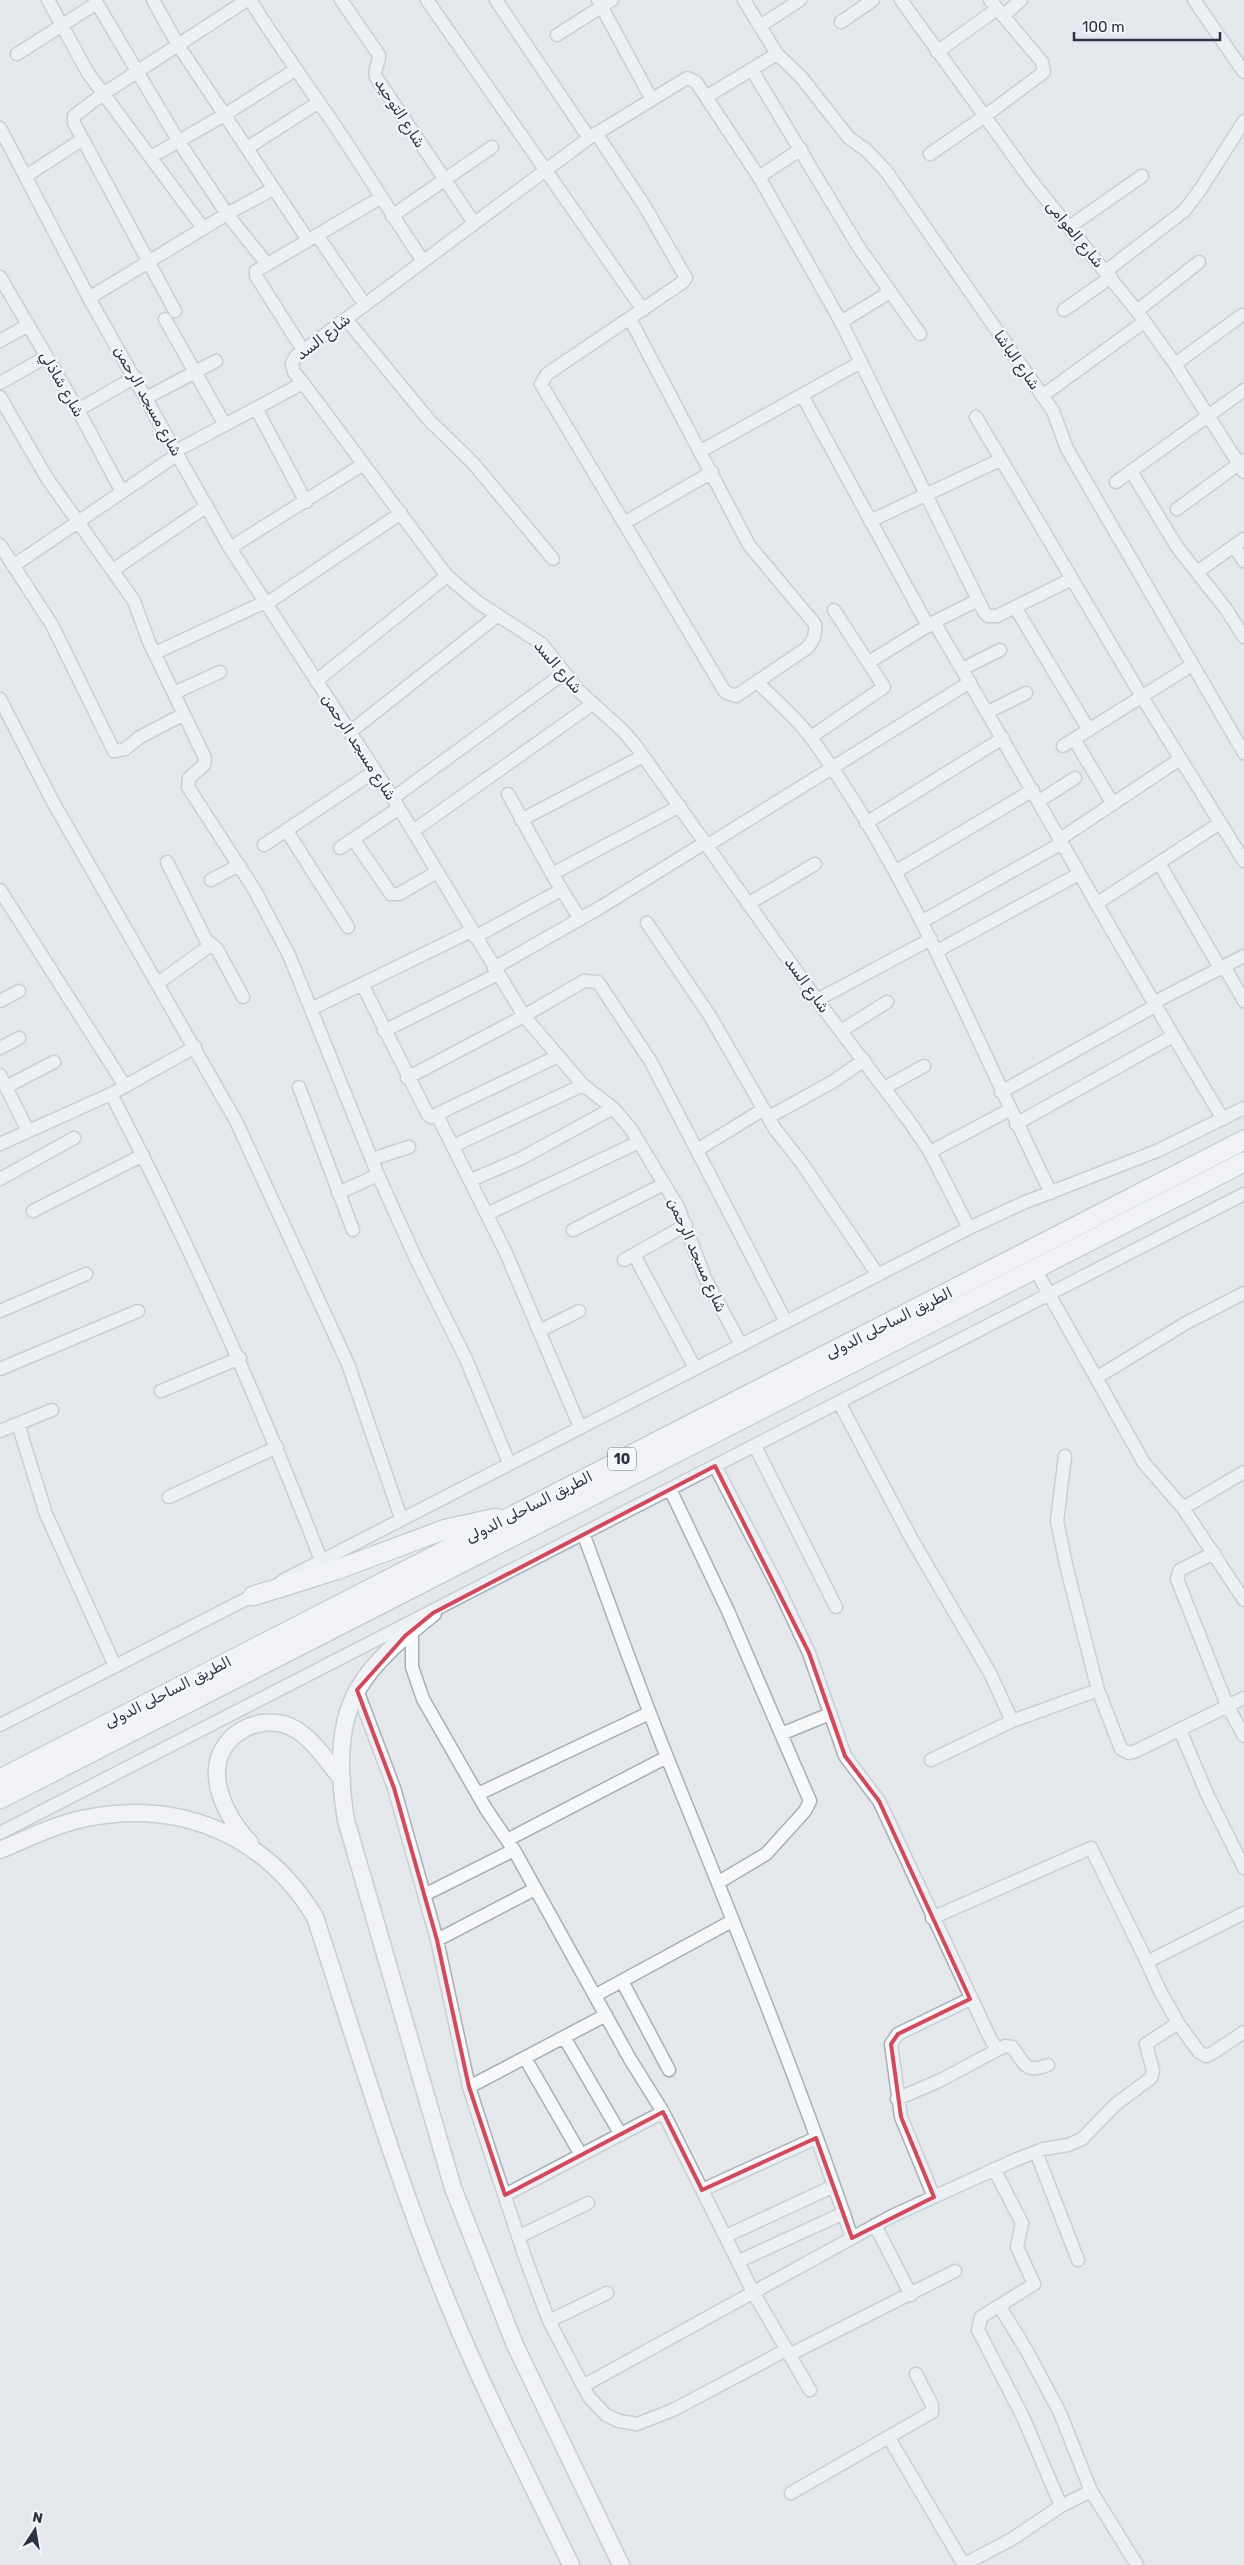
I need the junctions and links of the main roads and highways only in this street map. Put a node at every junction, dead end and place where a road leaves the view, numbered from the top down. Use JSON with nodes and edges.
{"nodes":[{"id":1,"x":1244,"y":1140,"type":"edge"},
{"id":2,"x":1244,"y":1162,"type":"edge"},
{"id":3,"x":514,"y":1515,"type":"junction"},
{"id":4,"x":253,"y":1596,"type":"road end"},
{"id":5,"x":433,"y":1613,"type":"road end"},
{"id":6,"x":0,"y":1778,"type":"edge"},
{"id":7,"x":342,"y":1779,"type":"junction"},
{"id":8,"x":0,"y":1799,"type":"edge"},
{"id":9,"x":0,"y":1850,"type":"edge"},
{"id":10,"x":260,"y":1854,"type":"junction"},
{"id":11,"x":571,"y":2565,"type":"edge"},
{"id":12,"x":621,"y":2565,"type":"edge"}],
"edges":[{"from":1,"to":3,"type":"highway","name":"الطريق الساحلى الدولى","number":"10"},
{"from":2,"to":8,"type":"highway","name":"الطريق الساحلى الدولى","number":"10"},
{"from":3,"to":4,"type":"highway"},
{"from":3,"to":6,"type":"highway","name":"الطريق الساحلى الدولى","number":"10"},
{"from":5,"to":7,"type":"main road"},
{"from":7,"to":10,"type":"main road"},
{"from":7,"to":12,"type":"main road"},
{"from":9,"to":10,"type":"main road"},
{"from":10,"to":11,"type":"main road"}]}
